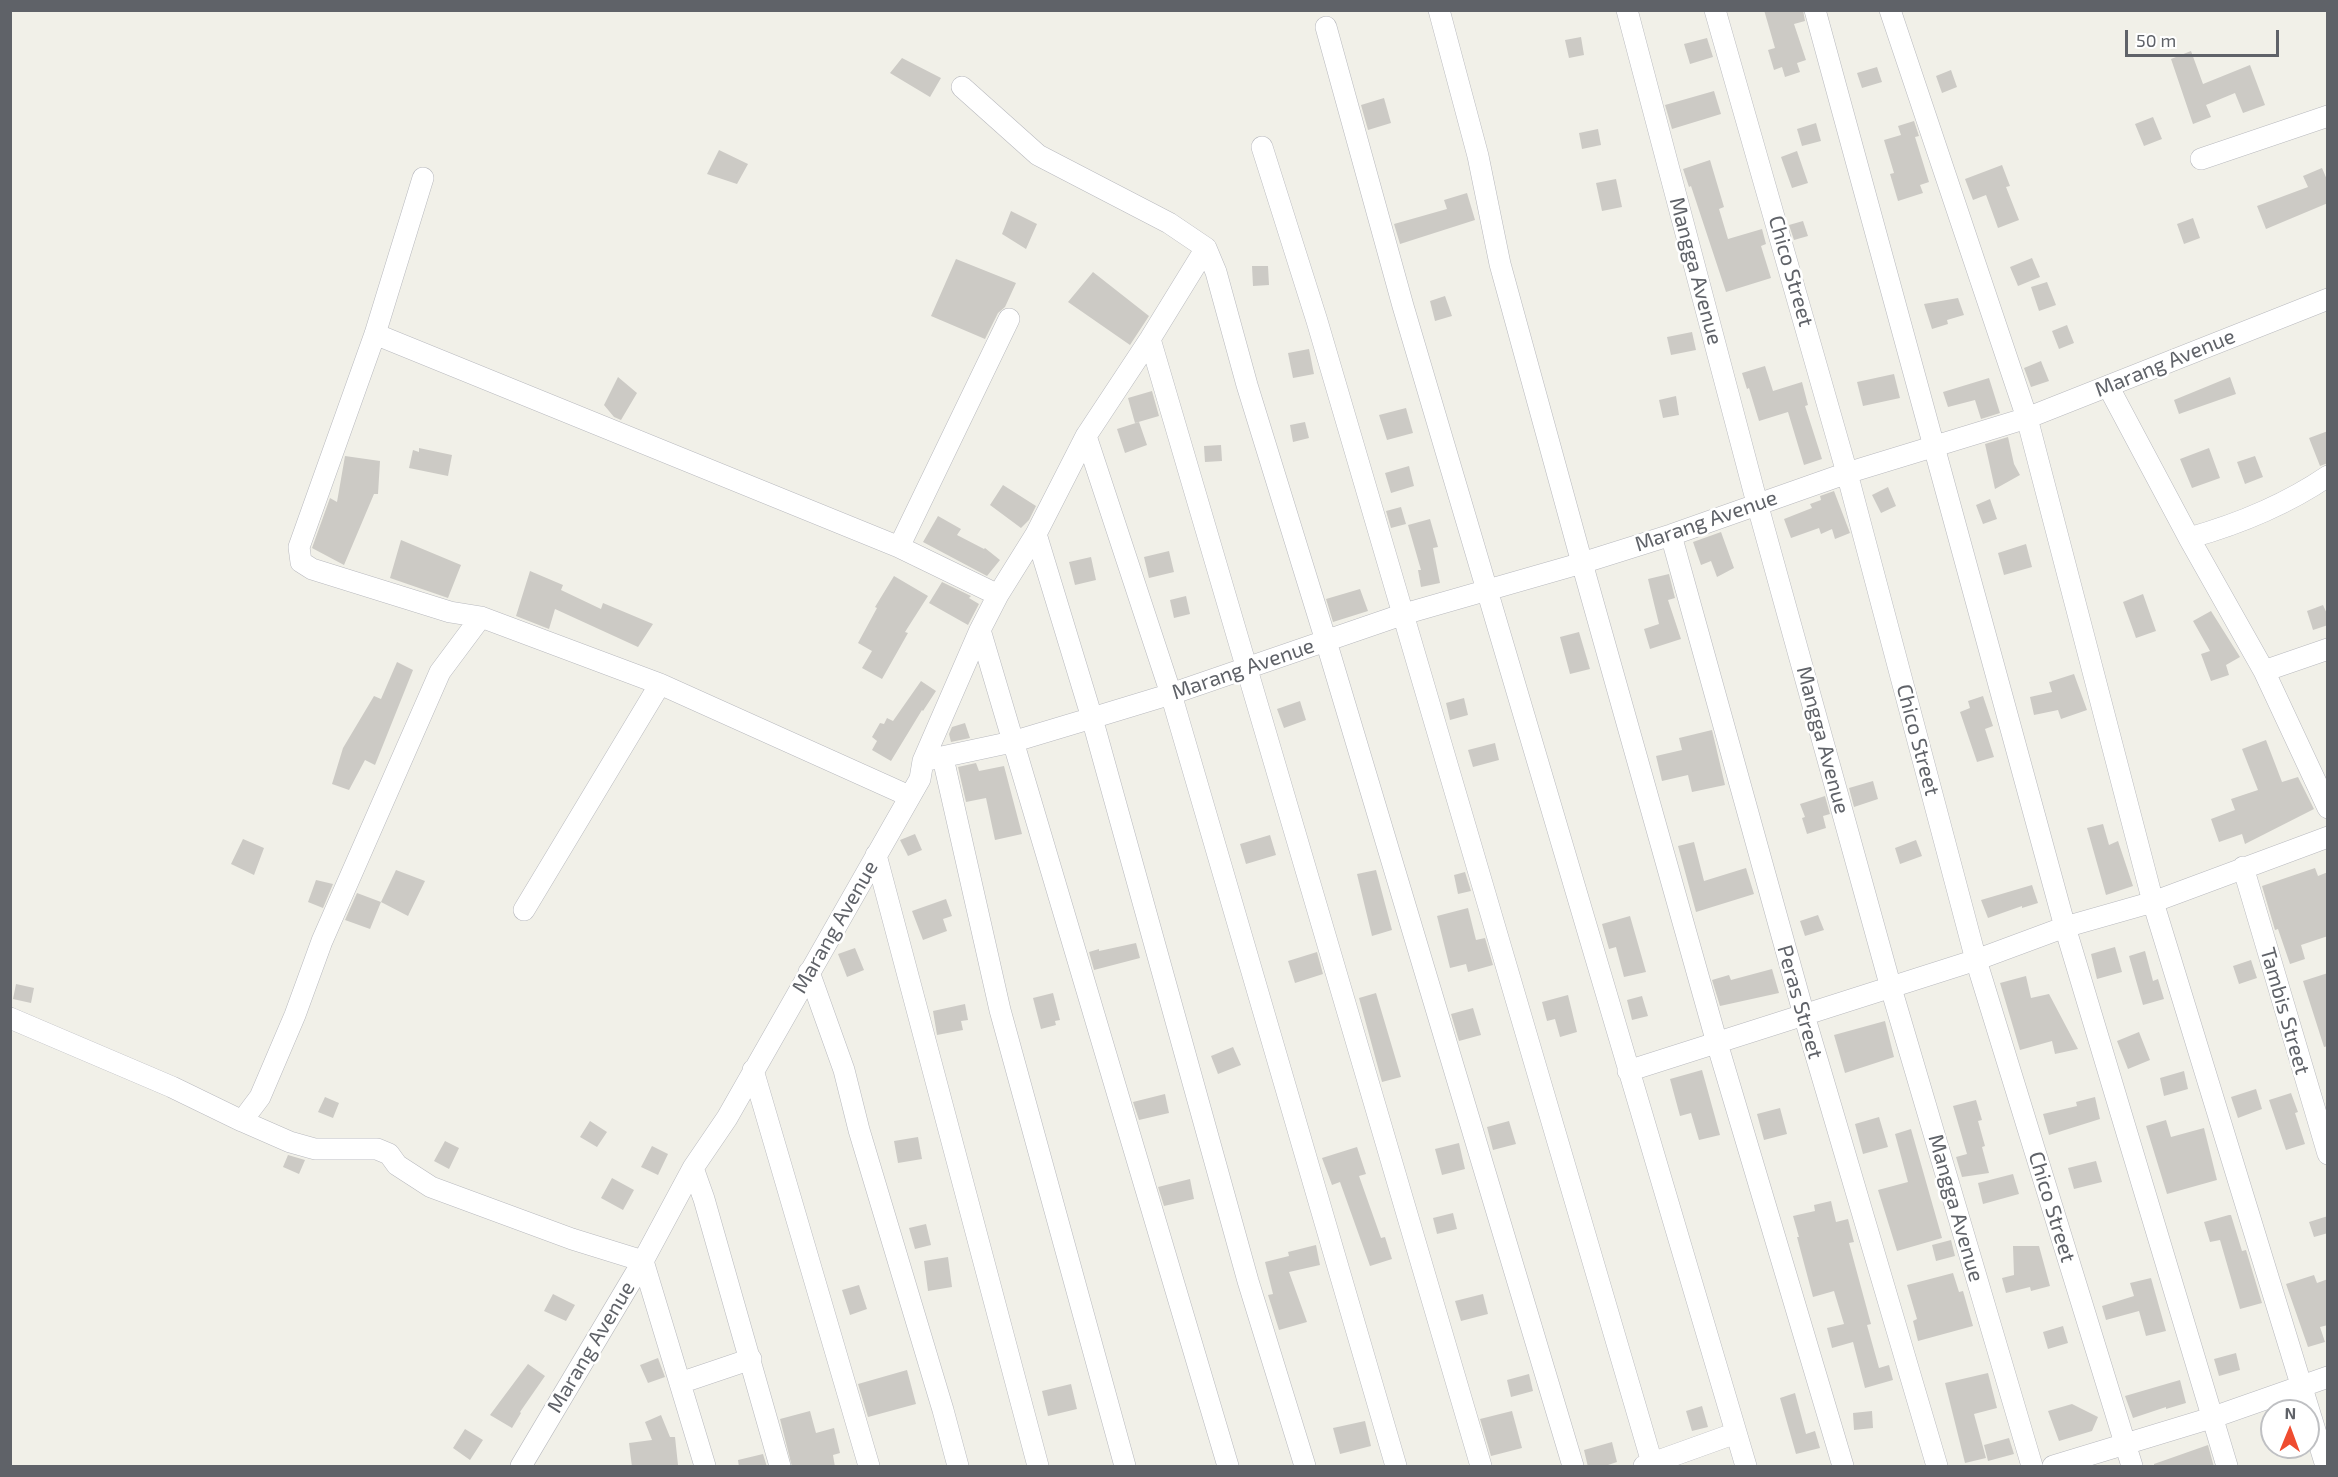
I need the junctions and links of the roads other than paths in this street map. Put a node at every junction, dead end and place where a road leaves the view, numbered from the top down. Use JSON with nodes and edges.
{"nodes":[{"id":1,"x":1439,"y":10,"type":"edge"},
{"id":2,"x":1627,"y":10,"type":"edge"},
{"id":3,"x":1715,"y":10,"type":"edge"},
{"id":4,"x":1815,"y":10,"type":"edge"},
{"id":5,"x":1890,"y":10,"type":"edge"},
{"id":6,"x":1326,"y":27,"type":"dead end"},
{"id":7,"x":962,"y":87,"type":"dead end"},
{"id":8,"x":2328,"y":116,"type":"edge"},
{"id":9,"x":1262,"y":147,"type":"dead end"},
{"id":10,"x":2201,"y":159,"type":"dead end"},
{"id":11,"x":423,"y":178,"type":"dead end"},
{"id":12,"x":1206,"y":248,"type":"junction"},
{"id":13,"x":2328,"y":299,"type":"edge"},
{"id":14,"x":1009,"y":319,"type":"dead end"},
{"id":15,"x":375,"y":334,"type":"junction"},
{"id":16,"x":1150,"y":339,"type":"junction"},
{"id":17,"x":2108,"y":386,"type":"junction"},
{"id":18,"x":2027,"y":417,"type":"junction"},
{"id":19,"x":1086,"y":435,"type":"junction"},
{"id":20,"x":1935,"y":445,"type":"junction"},
{"id":21,"x":1847,"y":473,"type":"junction"},
{"id":22,"x":2328,"y":476,"type":"edge"},
{"id":23,"x":1757,"y":503,"type":"junction"},
{"id":24,"x":1036,"y":534,"type":"junction"},
{"id":25,"x":1671,"y":535,"type":"junction"},
{"id":26,"x":2188,"y":538,"type":"junction"},
{"id":27,"x":898,"y":547,"type":"junction"},
{"id":28,"x":1582,"y":563,"type":"junction"},
{"id":29,"x":1486,"y":591,"type":"junction"},
{"id":30,"x":998,"y":595,"type":"junction"},
{"id":31,"x":1404,"y":614,"type":"junction"},
{"id":32,"x":481,"y":617,"type":"junction"},
{"id":33,"x":980,"y":630,"type":"junction"},
{"id":34,"x":1326,"y":641,"type":"junction"},
{"id":35,"x":2328,"y":649,"type":"edge"},
{"id":36,"x":1247,"y":668,"type":"junction"},
{"id":37,"x":2264,"y":671,"type":"junction"},
{"id":38,"x":660,"y":684,"type":"junction"},
{"id":39,"x":1171,"y":694,"type":"junction"},
{"id":40,"x":1092,"y":718,"type":"junction"},
{"id":41,"x":1012,"y":742,"type":"junction"},
{"id":42,"x":933,"y":759,"type":"junction"},
{"id":43,"x":909,"y":796,"type":"junction"},
{"id":44,"x":2328,"y":808,"type":"edge"},
{"id":45,"x":2328,"y":837,"type":"edge"},
{"id":46,"x":876,"y":855,"type":"junction"},
{"id":47,"x":2243,"y":867,"type":"junction"},
{"id":48,"x":2153,"y":902,"type":"junction"},
{"id":49,"x":524,"y":910,"type":"dead end"},
{"id":50,"x":2066,"y":927,"type":"junction"},
{"id":51,"x":1976,"y":960,"type":"junction"},
{"id":52,"x":809,"y":972,"type":"junction"},
{"id":53,"x":1891,"y":988,"type":"junction"},
{"id":54,"x":1804,"y":1015,"type":"junction"},
{"id":55,"x":10,"y":1018,"type":"edge"},
{"id":56,"x":1718,"y":1043,"type":"junction"},
{"id":57,"x":753,"y":1070,"type":"junction"},
{"id":58,"x":1628,"y":1071,"type":"junction"},
{"id":59,"x":242,"y":1120,"type":"junction"},
{"id":60,"x":2328,"y":1154,"type":"edge"},
{"id":61,"x":693,"y":1168,"type":"junction"},
{"id":62,"x":642,"y":1261,"type":"junction"},
{"id":63,"x":751,"y":1359,"type":"junction"},
{"id":64,"x":2328,"y":1377,"type":"edge"},
{"id":65,"x":680,"y":1383,"type":"junction"},
{"id":66,"x":2300,"y":1387,"type":"junction"},
{"id":67,"x":2211,"y":1418,"type":"junction"},
{"id":68,"x":1736,"y":1433,"type":"junction"},
{"id":69,"x":2125,"y":1444,"type":"junction"},
{"id":70,"x":1650,"y":1465,"type":"edge"},
{"id":71,"x":521,"y":1467,"type":"edge"},
{"id":72,"x":705,"y":1467,"type":"edge"},
{"id":73,"x":780,"y":1467,"type":"edge"},
{"id":74,"x":869,"y":1467,"type":"edge"},
{"id":75,"x":958,"y":1467,"type":"edge"},
{"id":76,"x":1038,"y":1467,"type":"edge"},
{"id":77,"x":1125,"y":1467,"type":"edge"},
{"id":78,"x":1228,"y":1467,"type":"edge"},
{"id":79,"x":1305,"y":1467,"type":"edge"},
{"id":80,"x":1396,"y":1467,"type":"edge"},
{"id":81,"x":1481,"y":1467,"type":"edge"},
{"id":82,"x":1573,"y":1467,"type":"edge"},
{"id":83,"x":1746,"y":1467,"type":"edge"},
{"id":84,"x":1843,"y":1467,"type":"edge"},
{"id":85,"x":1937,"y":1467,"type":"edge"},
{"id":86,"x":2032,"y":1467,"type":"edge"},
{"id":87,"x":2053,"y":1467,"type":"edge"},
{"id":88,"x":2132,"y":1467,"type":"edge"},
{"id":89,"x":2227,"y":1467,"type":"edge"},
{"id":90,"x":2326,"y":1467,"type":"edge"}],
"edges":[{"from":1,"to":28,"type":"street"},
{"from":2,"to":23,"type":"street","name":"Mangga Avenue"},
{"from":3,"to":21,"type":"street","name":"Chico Street"},
{"from":4,"to":20,"type":"street"},
{"from":5,"to":18,"type":"street"},
{"from":6,"to":29,"type":"street"},
{"from":7,"to":12,"type":"street"},
{"from":8,"to":10,"type":"street"},
{"from":9,"to":31,"type":"street"},
{"from":11,"to":15,"type":"street"},
{"from":12,"to":16,"type":"street"},
{"from":12,"to":34,"type":"street"},
{"from":13,"to":17,"type":"street","name":"Marang Avenue"},
{"from":14,"to":27,"type":"street"},
{"from":15,"to":27,"type":"street"},
{"from":15,"to":32,"type":"street"},
{"from":16,"to":19,"type":"street"},
{"from":16,"to":36,"type":"street"},
{"from":17,"to":18,"type":"street","name":"Marang Avenue"},
{"from":17,"to":26,"type":"street"},
{"from":18,"to":20,"type":"street","name":"Marang Avenue"},
{"from":18,"to":48,"type":"street"},
{"from":19,"to":24,"type":"street"},
{"from":19,"to":39,"type":"street"},
{"from":20,"to":21,"type":"street","name":"Marang Avenue"},
{"from":20,"to":50,"type":"street"},
{"from":21,"to":23,"type":"street","name":"Marang Avenue"},
{"from":21,"to":51,"type":"street","name":"Chico Street"},
{"from":22,"to":26,"type":"street"},
{"from":23,"to":25,"type":"street","name":"Marang Avenue"},
{"from":23,"to":53,"type":"street","name":"Mangga Avenue"},
{"from":24,"to":30,"type":"street"},
{"from":24,"to":40,"type":"street"},
{"from":25,"to":28,"type":"street","name":"Marang Avenue"},
{"from":25,"to":54,"type":"street","name":"Peras Street"},
{"from":26,"to":37,"type":"street"},
{"from":27,"to":30,"type":"street"},
{"from":28,"to":29,"type":"street","name":"Marang Avenue"},
{"from":28,"to":56,"type":"street"},
{"from":29,"to":31,"type":"street","name":"Marang Avenue"},
{"from":29,"to":58,"type":"street"},
{"from":30,"to":33,"type":"street"},
{"from":31,"to":34,"type":"street","name":"Marang Avenue"},
{"from":31,"to":70,"type":"street"},
{"from":32,"to":38,"type":"street"},
{"from":32,"to":59,"type":"street"},
{"from":33,"to":41,"type":"street"},
{"from":33,"to":42,"type":"street"},
{"from":34,"to":36,"type":"street","name":"Marang Avenue"},
{"from":34,"to":82,"type":"street"},
{"from":35,"to":37,"type":"street"},
{"from":36,"to":39,"type":"street","name":"Marang Avenue"},
{"from":36,"to":81,"type":"street"},
{"from":37,"to":44,"type":"street"},
{"from":38,"to":43,"type":"street"},
{"from":38,"to":49,"type":"street"},
{"from":39,"to":40,"type":"street","name":"Marang Avenue"},
{"from":39,"to":80,"type":"street"},
{"from":40,"to":41,"type":"street","name":"Marang Avenue"},
{"from":40,"to":79,"type":"street"},
{"from":41,"to":42,"type":"street","name":"Marang Avenue"},
{"from":41,"to":78,"type":"street"},
{"from":42,"to":43,"type":"street","name":"Marang Avenue"},
{"from":42,"to":77,"type":"street"},
{"from":43,"to":46,"type":"street","name":"Marang Avenue"},
{"from":45,"to":47,"type":"street"},
{"from":46,"to":52,"type":"street","name":"Marang Avenue"},
{"from":46,"to":76,"type":"street"},
{"from":47,"to":48,"type":"street"},
{"from":47,"to":60,"type":"street","name":"Tambis Street"},
{"from":48,"to":50,"type":"street"},
{"from":48,"to":66,"type":"street"},
{"from":50,"to":51,"type":"street"},
{"from":50,"to":67,"type":"street"},
{"from":51,"to":53,"type":"street"},
{"from":51,"to":69,"type":"street","name":"Chico Street"},
{"from":52,"to":57,"type":"street","name":"Marang Avenue"},
{"from":52,"to":75,"type":"street"},
{"from":53,"to":54,"type":"street"},
{"from":53,"to":86,"type":"street","name":"Mangga Avenue"},
{"from":54,"to":56,"type":"street"},
{"from":54,"to":85,"type":"street","name":"Peras Street"},
{"from":55,"to":59,"type":"street"},
{"from":56,"to":58,"type":"street"},
{"from":56,"to":84,"type":"street"},
{"from":57,"to":61,"type":"street","name":"Marang Avenue"},
{"from":57,"to":74,"type":"street"},
{"from":58,"to":68,"type":"street"},
{"from":59,"to":62,"type":"street"},
{"from":61,"to":62,"type":"street","name":"Marang Avenue"},
{"from":61,"to":63,"type":"street"},
{"from":62,"to":65,"type":"street"},
{"from":62,"to":71,"type":"street","name":"Marang Avenue"},
{"from":63,"to":65,"type":"street"},
{"from":63,"to":73,"type":"street"},
{"from":64,"to":66,"type":"street"},
{"from":65,"to":72,"type":"street"},
{"from":66,"to":67,"type":"street"},
{"from":66,"to":90,"type":"street"},
{"from":67,"to":69,"type":"street"},
{"from":67,"to":89,"type":"street"},
{"from":68,"to":70,"type":"street"},
{"from":68,"to":83,"type":"street"},
{"from":69,"to":87,"type":"street"},
{"from":69,"to":88,"type":"street","name":"Chico Street"}]}
